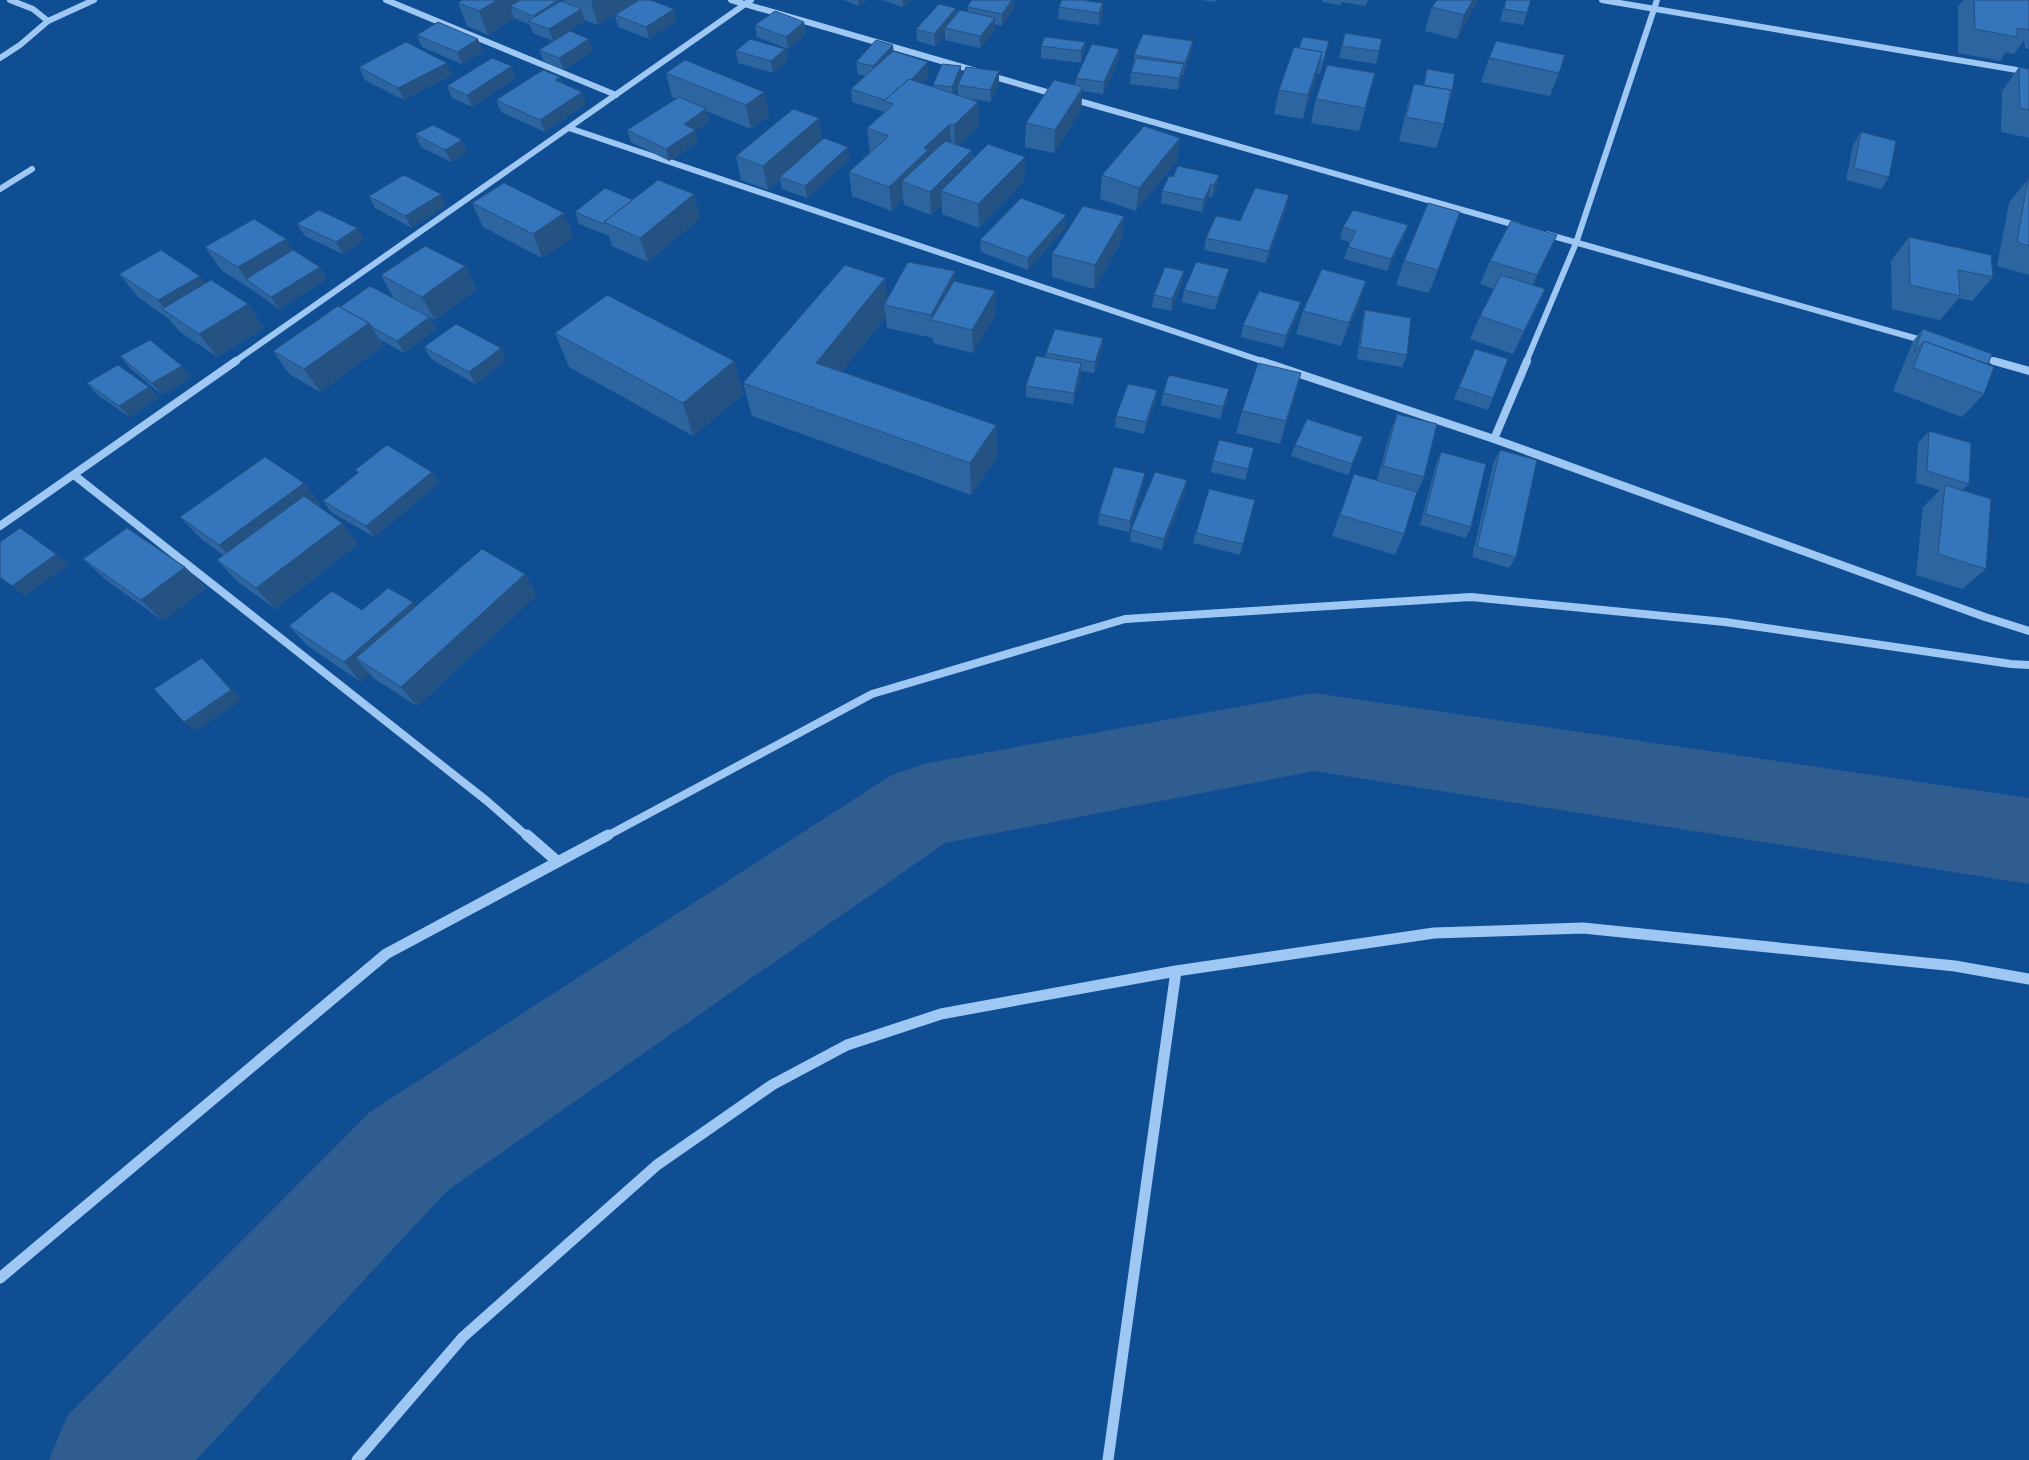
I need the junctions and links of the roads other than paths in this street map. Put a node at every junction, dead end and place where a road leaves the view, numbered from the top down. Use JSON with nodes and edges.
{"nodes":[{"id":1,"x":10,"y":0,"type":"edge"},
{"id":2,"x":94,"y":0,"type":"edge"},
{"id":3,"x":386,"y":0,"type":"edge"},
{"id":4,"x":731,"y":0,"type":"edge"},
{"id":5,"x":751,"y":0,"type":"edge"},
{"id":6,"x":1602,"y":0,"type":"edge"},
{"id":7,"x":1657,"y":0,"type":"edge"},
{"id":8,"x":743,"y":5,"type":"junction"},
{"id":9,"x":1654,"y":10,"type":"junction"},
{"id":10,"x":48,"y":21,"type":"junction"},
{"id":11,"x":0,"y":58,"type":"edge"},
{"id":12,"x":2029,"y":72,"type":"edge"},
{"id":13,"x":616,"y":95,"type":"junction"},
{"id":14,"x":569,"y":128,"type":"junction"},
{"id":15,"x":32,"y":169,"type":"dead end"},
{"id":16,"x":0,"y":189,"type":"edge"},
{"id":17,"x":1528,"y":229,"type":"edge"},
{"id":18,"x":1538,"y":232,"type":"edge"},
{"id":19,"x":1576,"y":243,"type":"junction"},
{"id":20,"x":1935,"y":344,"type":"edge"},
{"id":21,"x":1972,"y":355,"type":"edge"},
{"id":22,"x":2029,"y":371,"type":"edge"},
{"id":23,"x":1494,"y":439,"type":"junction"},
{"id":24,"x":74,"y":475,"type":"junction"},
{"id":25,"x":0,"y":526,"type":"edge"},
{"id":26,"x":2029,"y":631,"type":"edge"},
{"id":27,"x":2029,"y":665,"type":"edge"},
{"id":28,"x":558,"y":862,"type":"junction"},
{"id":29,"x":1176,"y":971,"type":"junction"},
{"id":30,"x":2029,"y":979,"type":"edge"},
{"id":31,"x":0,"y":1278,"type":"edge"},
{"id":32,"x":357,"y":1460,"type":"edge"},
{"id":33,"x":1108,"y":1460,"type":"edge"}],
"edges":[{"from":1,"to":10,"type":"street"},
{"from":2,"to":10,"type":"street"},
{"from":3,"to":13,"type":"street"},
{"from":4,"to":8,"type":"street"},
{"from":5,"to":8,"type":"street"},
{"from":6,"to":9,"type":"street"},
{"from":7,"to":9,"type":"street"},
{"from":8,"to":13,"type":"street"},
{"from":8,"to":17,"type":"street"},
{"from":9,"to":12,"type":"street"},
{"from":9,"to":19,"type":"street"},
{"from":10,"to":11,"type":"street"},
{"from":13,"to":14,"type":"street"},
{"from":14,"to":23,"type":"street"},
{"from":14,"to":24,"type":"street"},
{"from":15,"to":16,"type":"street"},
{"from":18,"to":19,"type":"street"},
{"from":19,"to":20,"type":"street"},
{"from":19,"to":23,"type":"street"},
{"from":21,"to":22,"type":"street"},
{"from":23,"to":26,"type":"street"},
{"from":24,"to":25,"type":"street"},
{"from":24,"to":28,"type":"street"},
{"from":27,"to":28,"type":"street"},
{"from":28,"to":31,"type":"street"},
{"from":29,"to":30,"type":"street"},
{"from":29,"to":32,"type":"street"},
{"from":29,"to":33,"type":"street"}]}
